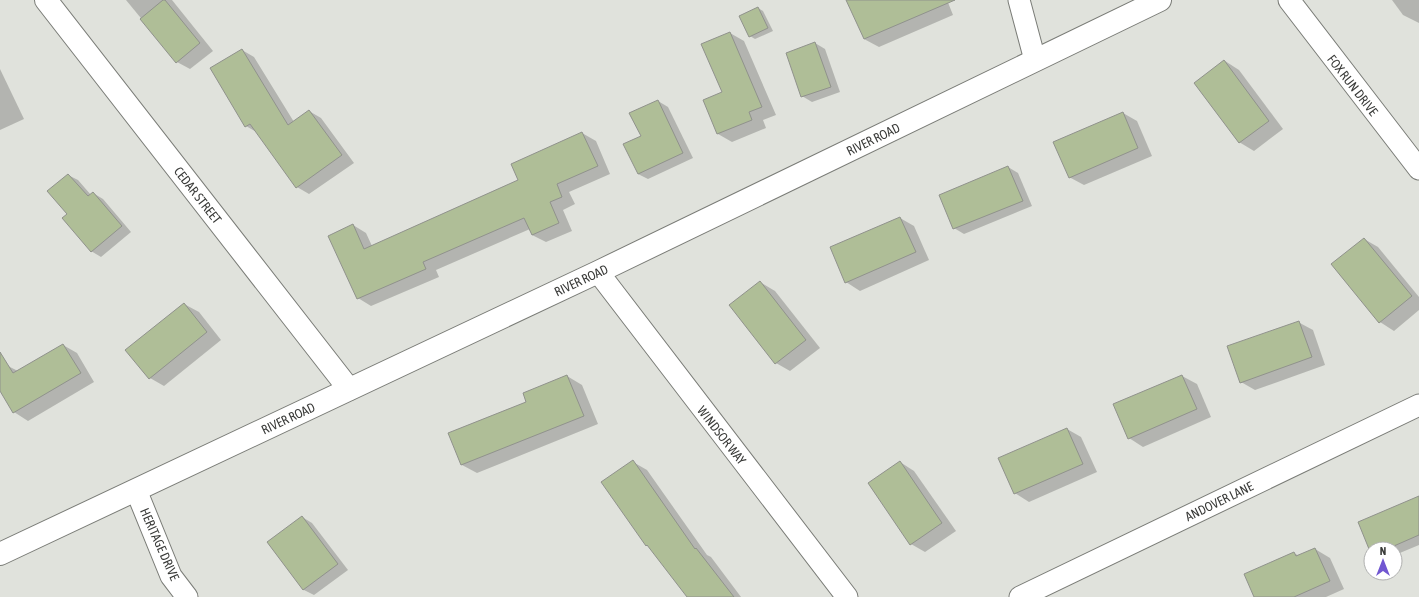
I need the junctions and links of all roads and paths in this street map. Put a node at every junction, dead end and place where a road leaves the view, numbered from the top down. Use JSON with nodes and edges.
{"nodes":[{"id":1,"x":46,"y":0,"type":"edge"},
{"id":2,"x":1019,"y":0,"type":"edge"},
{"id":3,"x":1160,"y":0,"type":"edge"},
{"id":4,"x":1288,"y":0,"type":"edge"},
{"id":5,"x":1035,"y":60,"type":"junction"},
{"id":6,"x":1419,"y":169,"type":"edge"},
{"id":7,"x":598,"y":272,"type":"junction"},
{"id":8,"x":349,"y":390,"type":"junction"},
{"id":9,"x":1419,"y":405,"type":"edge"},
{"id":10,"x":136,"y":490,"type":"junction"},
{"id":11,"x":0,"y":554,"type":"edge"},
{"id":12,"x":187,"y":597,"type":"edge"},
{"id":13,"x":847,"y":597,"type":"edge"},
{"id":14,"x":1020,"y":597,"type":"edge"}],
"edges":[{"from":1,"to":8,"type":"street","name":"CEDAR STREET"},
{"from":2,"to":5,"type":"street"},
{"from":3,"to":5,"type":"street","name":"RIVER ROAD"},
{"from":4,"to":6,"type":"street","name":"FOX RUN DRIVE"},
{"from":5,"to":7,"type":"street","name":"RIVER ROAD"},
{"from":7,"to":8,"type":"street","name":"RIVER ROAD"},
{"from":7,"to":13,"type":"street","name":"WINDSOR WAY"},
{"from":8,"to":10,"type":"street","name":"RIVER ROAD"},
{"from":9,"to":14,"type":"street","name":"ANDOVER LANE"},
{"from":10,"to":11,"type":"street","name":"RIVER ROAD"},
{"from":10,"to":12,"type":"street","name":"HERITAGE DRIVE"}]}
